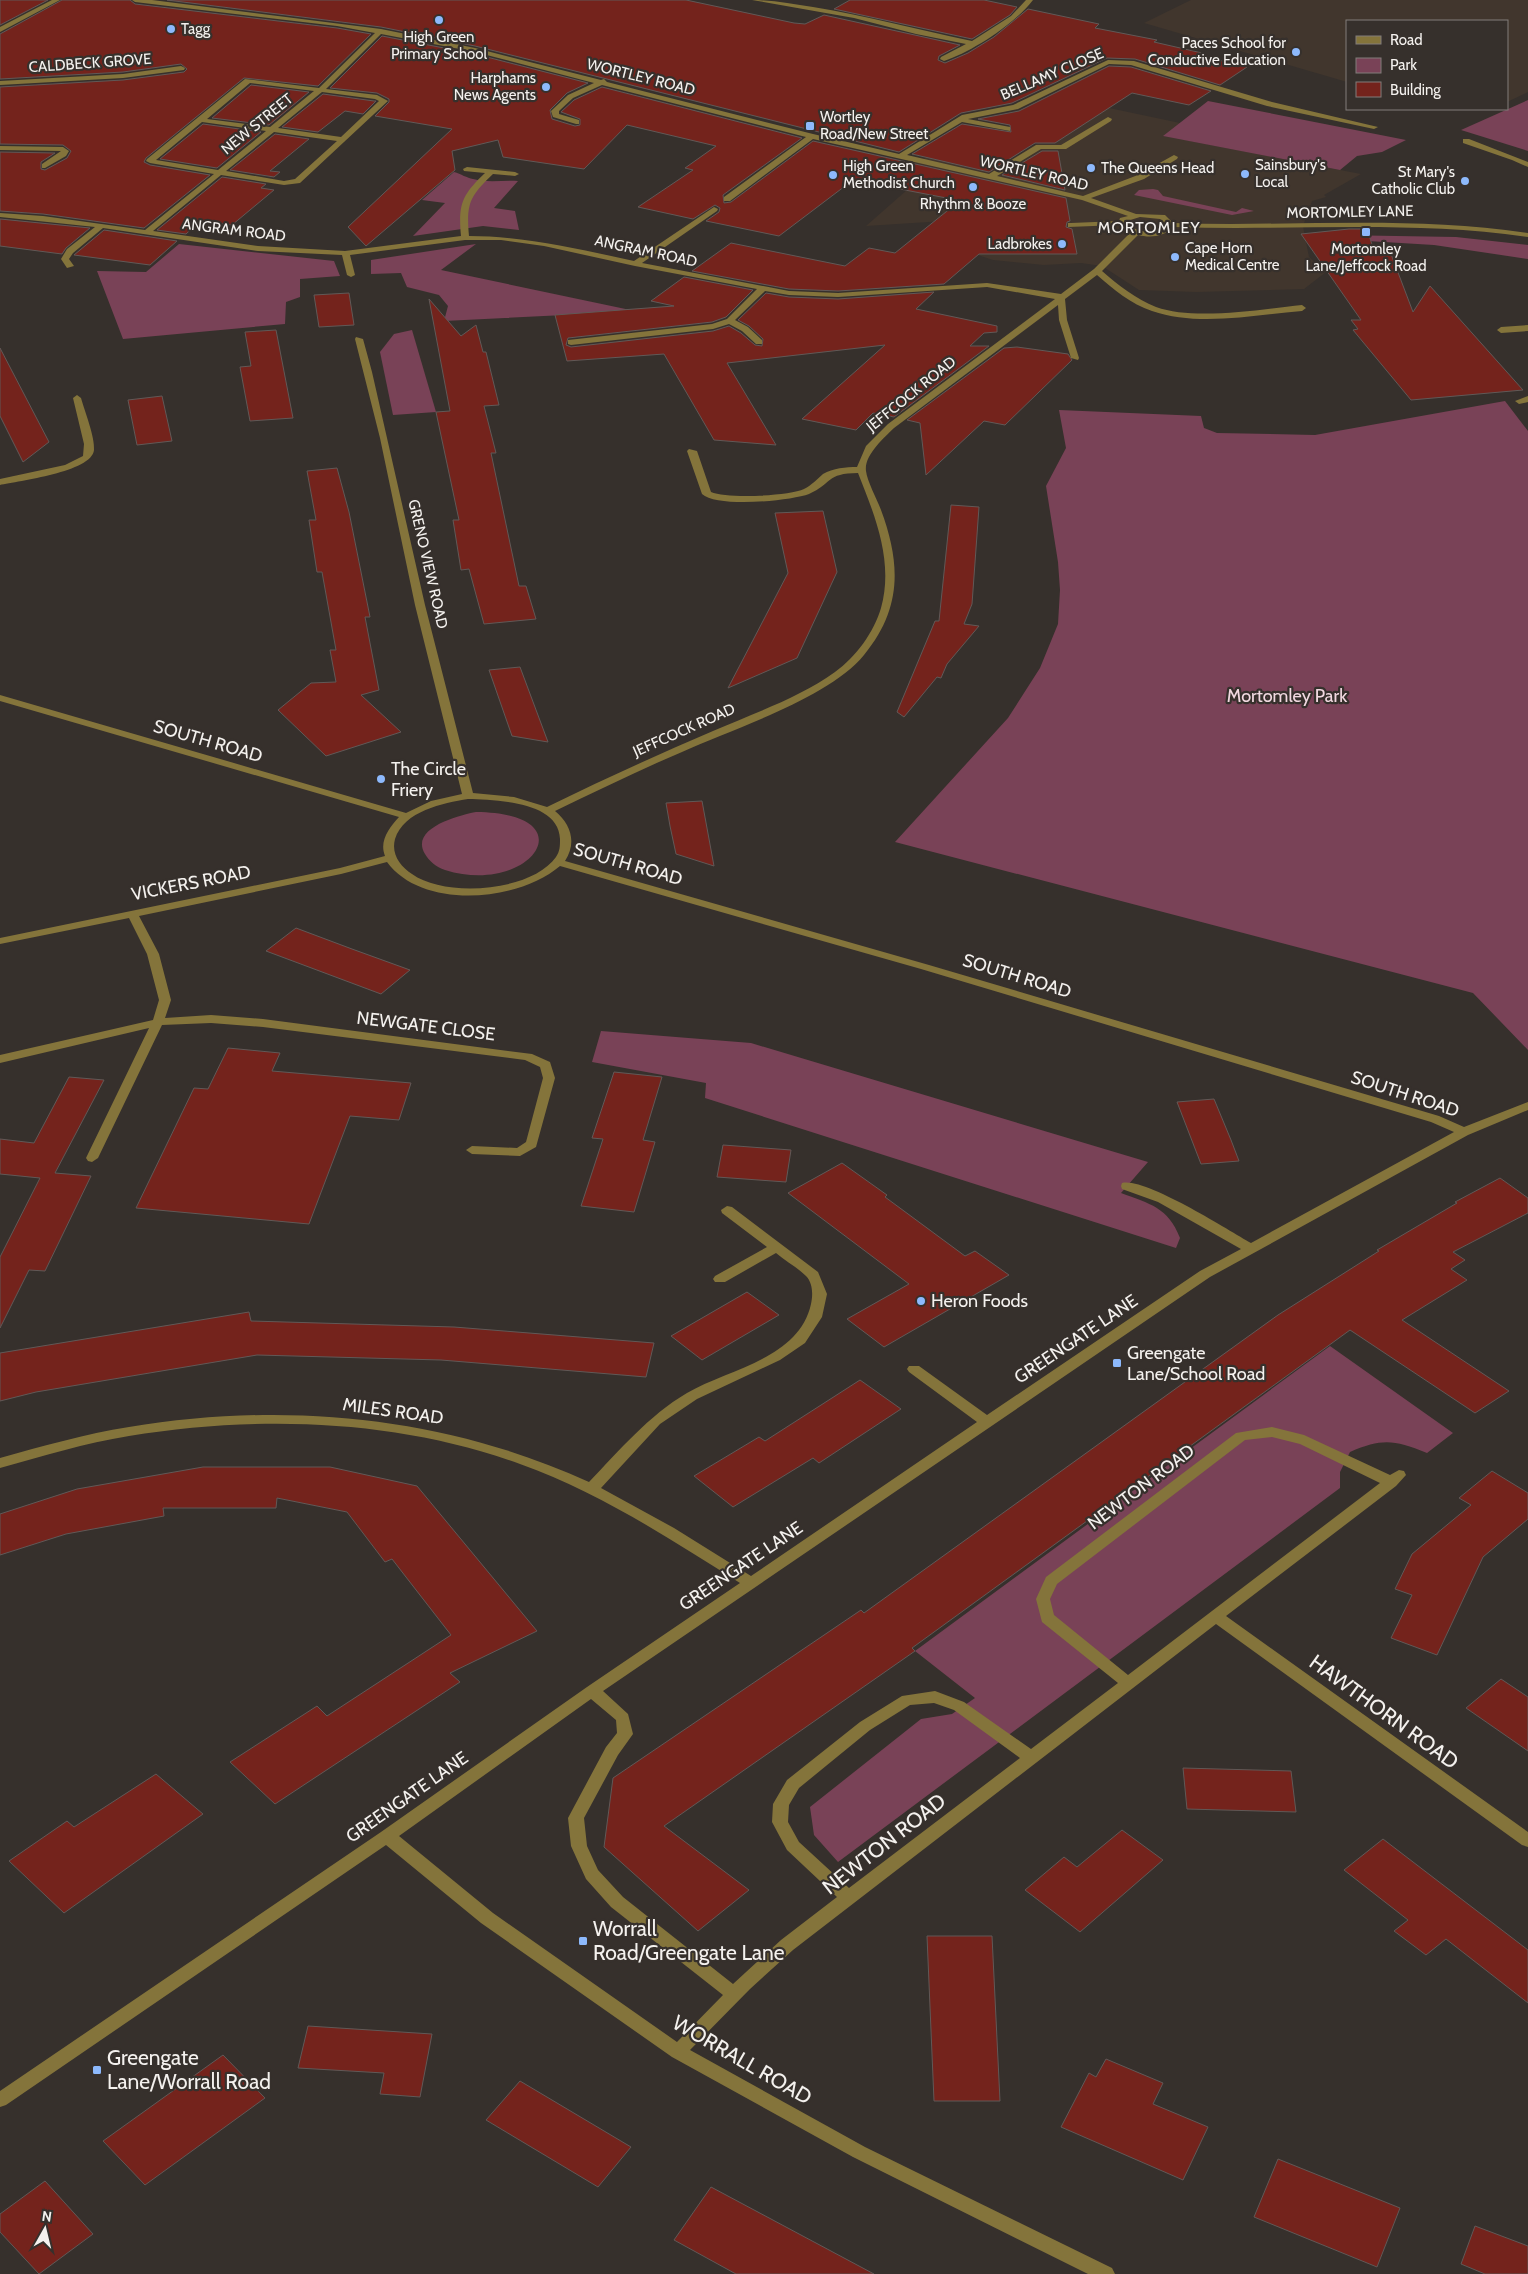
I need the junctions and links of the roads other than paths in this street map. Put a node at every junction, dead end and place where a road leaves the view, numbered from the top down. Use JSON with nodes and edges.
{"nodes":[{"id":1,"x":56,"y":0,"type":"edge"},
{"id":2,"x":135,"y":0,"type":"edge"},
{"id":3,"x":755,"y":0,"type":"edge"},
{"id":4,"x":1030,"y":0,"type":"edge"},
{"id":5,"x":0,"y":19,"type":"edge"},
{"id":6,"x":16,"y":21,"type":"junction"},
{"id":7,"x":0,"y":30,"type":"edge"},
{"id":8,"x":381,"y":31,"type":"junction"},
{"id":9,"x":972,"y":43,"type":"junction"},
{"id":10,"x":944,"y":59,"type":"dead end"},
{"id":11,"x":181,"y":68,"type":"dead end"},
{"id":12,"x":604,"y":81,"type":"junction"},
{"id":13,"x":0,"y":83,"type":"edge"},
{"id":14,"x":322,"y":89,"type":"junction"},
{"id":15,"x":1366,"y":113,"type":"dead end"},
{"id":16,"x":962,"y":119,"type":"junction"},
{"id":17,"x":1108,"y":119,"type":"dead end"},
{"id":18,"x":201,"y":120,"type":"junction"},
{"id":19,"x":576,"y":122,"type":"dead end"},
{"id":20,"x":1355,"y":123,"type":"junction"},
{"id":21,"x":1374,"y":127,"type":"dead end"},
{"id":22,"x":1007,"y":129,"type":"dead end"},
{"id":23,"x":272,"y":130,"type":"junction"},
{"id":24,"x":812,"y":136,"type":"junction"},
{"id":25,"x":342,"y":139,"type":"junction"},
{"id":26,"x":1466,"y":141,"type":"dead end"},
{"id":27,"x":0,"y":148,"type":"edge"},
{"id":28,"x":900,"y":156,"type":"junction"},
{"id":29,"x":1174,"y":157,"type":"dead end"},
{"id":30,"x":44,"y":166,"type":"dead end"},
{"id":31,"x":1528,"y":166,"type":"edge"},
{"id":32,"x":467,"y":169,"type":"dead end"},
{"id":33,"x":491,"y":172,"type":"junction"},
{"id":34,"x":219,"y":173,"type":"junction"},
{"id":35,"x":515,"y":174,"type":"dead end"},
{"id":36,"x":990,"y":176,"type":"junction"},
{"id":37,"x":1084,"y":198,"type":"junction"},
{"id":38,"x":727,"y":199,"type":"dead end"},
{"id":39,"x":714,"y":210,"type":"dead end"},
{"id":40,"x":0,"y":214,"type":"edge"},
{"id":41,"x":1133,"y":216,"type":"junction"},
{"id":42,"x":1122,"y":223,"type":"junction"},
{"id":43,"x":1071,"y":225,"type":"dead end"},
{"id":44,"x":1171,"y":225,"type":"junction"},
{"id":45,"x":100,"y":227,"type":"junction"},
{"id":46,"x":1136,"y":232,"type":"junction"},
{"id":47,"x":146,"y":233,"type":"junction"},
{"id":48,"x":1528,"y":234,"type":"edge"},
{"id":49,"x":465,"y":238,"type":"junction"},
{"id":50,"x":345,"y":254,"type":"junction"},
{"id":51,"x":635,"y":264,"type":"junction"},
{"id":52,"x":70,"y":266,"type":"dead end"},
{"id":53,"x":1096,"y":271,"type":"junction"},
{"id":54,"x":351,"y":275,"type":"dead end"},
{"id":55,"x":762,"y":288,"type":"junction"},
{"id":56,"x":1061,"y":296,"type":"junction"},
{"id":57,"x":1302,"y":308,"type":"dead end"},
{"id":58,"x":730,"y":321,"type":"junction"},
{"id":59,"x":1528,"y":328,"type":"edge"},
{"id":60,"x":1501,"y":330,"type":"dead end"},
{"id":61,"x":358,"y":339,"type":"dead end"},
{"id":62,"x":571,"y":342,"type":"dead end"},
{"id":63,"x":759,"y":342,"type":"dead end"},
{"id":64,"x":1075,"y":358,"type":"dead end"},
{"id":65,"x":76,"y":398,"type":"dead end"},
{"id":66,"x":692,"y":451,"type":"dead end"},
{"id":67,"x":861,"y":470,"type":"junction"},
{"id":68,"x":0,"y":482,"type":"edge"},
{"id":69,"x":0,"y":698,"type":"edge"},
{"id":70,"x":468,"y":796,"type":"junction"},
{"id":71,"x":547,"y":811,"type":"junction"},
{"id":72,"x":406,"y":816,"type":"junction"},
{"id":73,"x":390,"y":858,"type":"junction"},
{"id":74,"x":558,"y":862,"type":"junction"},
{"id":75,"x":132,"y":913,"type":"junction"},
{"id":76,"x":0,"y":941,"type":"edge"},
{"id":77,"x":158,"y":1022,"type":"junction"},
{"id":78,"x":0,"y":1059,"type":"edge"},
{"id":79,"x":1528,"y":1106,"type":"edge"},
{"id":80,"x":1464,"y":1132,"type":"junction"},
{"id":81,"x":472,"y":1150,"type":"dead end"},
{"id":82,"x":92,"y":1158,"type":"dead end"},
{"id":83,"x":1127,"y":1186,"type":"dead end"},
{"id":84,"x":727,"y":1210,"type":"dead end"},
{"id":85,"x":775,"y":1248,"type":"junction"},
{"id":86,"x":1249,"y":1248,"type":"junction"},
{"id":87,"x":720,"y":1279,"type":"dead end"},
{"id":88,"x":914,"y":1369,"type":"dead end"},
{"id":89,"x":988,"y":1423,"type":"junction"},
{"id":90,"x":0,"y":1464,"type":"edge"},
{"id":91,"x":591,"y":1489,"type":"junction"},
{"id":92,"x":751,"y":1583,"type":"junction"},
{"id":93,"x":1216,"y":1618,"type":"junction"},
{"id":94,"x":1130,"y":1684,"type":"junction"},
{"id":95,"x":592,"y":1692,"type":"junction"},
{"id":96,"x":1031,"y":1757,"type":"junction"},
{"id":97,"x":387,"y":1836,"type":"junction"},
{"id":98,"x":1528,"y":1841,"type":"edge"},
{"id":99,"x":850,"y":1898,"type":"junction"},
{"id":100,"x":734,"y":1994,"type":"junction"},
{"id":101,"x":678,"y":2052,"type":"junction"},
{"id":102,"x":0,"y":2100,"type":"edge"},
{"id":103,"x":1106,"y":2274,"type":"edge"}],
"edges":[{"from":1,"to":6,"type":"street"},
{"from":2,"to":8,"type":"street","name":"WORTLEY ROAD"},
{"from":3,"to":9,"type":"street"},
{"from":4,"to":9,"type":"street"},
{"from":5,"to":6,"type":"street"},
{"from":6,"to":7,"type":"street"},
{"from":8,"to":12,"type":"street","name":"WORTLEY ROAD"},
{"from":8,"to":14,"type":"street","name":"NEW STREET"},
{"from":9,"to":10,"type":"street"},
{"from":11,"to":13,"type":"street","name":"CALDBECK GROVE"},
{"from":12,"to":19,"type":"street"},
{"from":12,"to":24,"type":"street","name":"WORTLEY ROAD"},
{"from":14,"to":18,"type":"street"},
{"from":14,"to":23,"type":"street","name":"NEW STREET"},
{"from":14,"to":25,"type":"street"},
{"from":15,"to":20,"type":"street"},
{"from":16,"to":20,"type":"street","name":"BELLAMY CLOSE"},
{"from":16,"to":22,"type":"street","name":"BELLAMY CLOSE"},
{"from":16,"to":28,"type":"street","name":"BELLAMY CLOSE"},
{"from":17,"to":36,"type":"street"},
{"from":18,"to":23,"type":"street"},
{"from":18,"to":34,"type":"street"},
{"from":20,"to":21,"type":"street","name":"BELLAMY CLOSE"},
{"from":23,"to":25,"type":"street"},
{"from":23,"to":34,"type":"street","name":"NEW STREET"},
{"from":24,"to":28,"type":"street","name":"WORTLEY ROAD"},
{"from":24,"to":38,"type":"street"},
{"from":25,"to":34,"type":"street"},
{"from":26,"to":31,"type":"street"},
{"from":27,"to":30,"type":"street"},
{"from":28,"to":36,"type":"street","name":"WORTLEY ROAD"},
{"from":29,"to":37,"type":"street"},
{"from":32,"to":33,"type":"street"},
{"from":33,"to":35,"type":"street"},
{"from":33,"to":49,"type":"street"},
{"from":34,"to":47,"type":"street","name":"NEW STREET"},
{"from":36,"to":37,"type":"street","name":"WORTLEY ROAD"},
{"from":37,"to":41,"type":"street","name":"WORTLEY ROAD"},
{"from":39,"to":51,"type":"street"},
{"from":40,"to":45,"type":"street","name":"ANGRAM ROAD"},
{"from":41,"to":42,"type":"street"},
{"from":41,"to":44,"type":"street"},
{"from":42,"to":43,"type":"street"},
{"from":42,"to":46,"type":"street"},
{"from":44,"to":46,"type":"street"},
{"from":44,"to":48,"type":"street","name":"MORTOMLEY LANE"},
{"from":45,"to":47,"type":"street","name":"ANGRAM ROAD"},
{"from":45,"to":52,"type":"street"},
{"from":46,"to":53,"type":"street","name":"JEFFCOCK ROAD"},
{"from":47,"to":50,"type":"street","name":"ANGRAM ROAD"},
{"from":49,"to":50,"type":"street","name":"ANGRAM ROAD"},
{"from":49,"to":51,"type":"street","name":"ANGRAM ROAD"},
{"from":50,"to":54,"type":"street"},
{"from":51,"to":55,"type":"street","name":"ANGRAM ROAD"},
{"from":53,"to":56,"type":"street","name":"JEFFCOCK ROAD"},
{"from":53,"to":57,"type":"street"},
{"from":55,"to":56,"type":"street","name":"ANGRAM ROAD"},
{"from":55,"to":58,"type":"street"},
{"from":56,"to":64,"type":"street"},
{"from":56,"to":67,"type":"street","name":"JEFFCOCK ROAD"},
{"from":58,"to":62,"type":"street"},
{"from":58,"to":63,"type":"street"},
{"from":59,"to":60,"type":"street"},
{"from":61,"to":70,"type":"street","name":"GRENO VIEW ROAD"},
{"from":65,"to":68,"type":"street"},
{"from":66,"to":67,"type":"street"},
{"from":67,"to":71,"type":"street","name":"JEFFCOCK ROAD"},
{"from":69,"to":72,"type":"street","name":"SOUTH ROAD"},
{"from":70,"to":71,"type":"street","name":"SOUTH ROAD"},
{"from":70,"to":72,"type":"street","name":"SOUTH ROAD"},
{"from":71,"to":74,"type":"street","name":"SOUTH ROAD"},
{"from":72,"to":73,"type":"street","name":"SOUTH ROAD"},
{"from":73,"to":74,"type":"street","name":"SOUTH ROAD"},
{"from":73,"to":75,"type":"street","name":"VICKERS ROAD"},
{"from":74,"to":80,"type":"street","name":"SOUTH ROAD"},
{"from":75,"to":76,"type":"street","name":"VICKERS ROAD"},
{"from":75,"to":77,"type":"street"},
{"from":77,"to":78,"type":"street","name":"NEWGATE CLOSE"},
{"from":77,"to":81,"type":"street","name":"NEWGATE CLOSE"},
{"from":77,"to":82,"type":"street"},
{"from":79,"to":80,"type":"street","name":"GREENGATE LANE"},
{"from":80,"to":86,"type":"street","name":"GREENGATE LANE"},
{"from":83,"to":86,"type":"street"},
{"from":84,"to":85,"type":"street"},
{"from":85,"to":87,"type":"street"},
{"from":85,"to":91,"type":"street"},
{"from":86,"to":89,"type":"street","name":"GREENGATE LANE"},
{"from":88,"to":89,"type":"street"},
{"from":89,"to":92,"type":"street","name":"GREENGATE LANE"},
{"from":90,"to":91,"type":"street","name":"MILES ROAD"},
{"from":91,"to":92,"type":"street","name":"MILES ROAD"},
{"from":92,"to":95,"type":"street","name":"GREENGATE LANE"},
{"from":93,"to":94,"type":"street","name":"NEWTON ROAD"},
{"from":93,"to":94,"type":"street","name":"NEWTON ROAD"},
{"from":93,"to":98,"type":"street","name":"HAWTHORN ROAD"},
{"from":94,"to":96,"type":"street","name":"NEWTON ROAD"},
{"from":95,"to":97,"type":"street","name":"GREENGATE LANE"},
{"from":95,"to":100,"type":"street"},
{"from":96,"to":99,"type":"street","name":"NEWTON ROAD"},
{"from":96,"to":99,"type":"street"},
{"from":97,"to":101,"type":"street","name":"WORRALL ROAD"},
{"from":97,"to":102,"type":"street","name":"GREENGATE LANE"},
{"from":99,"to":100,"type":"street","name":"NEWTON ROAD"},
{"from":100,"to":101,"type":"street","name":"NEWTON ROAD"},
{"from":101,"to":103,"type":"street","name":"WORRALL ROAD"}]}
